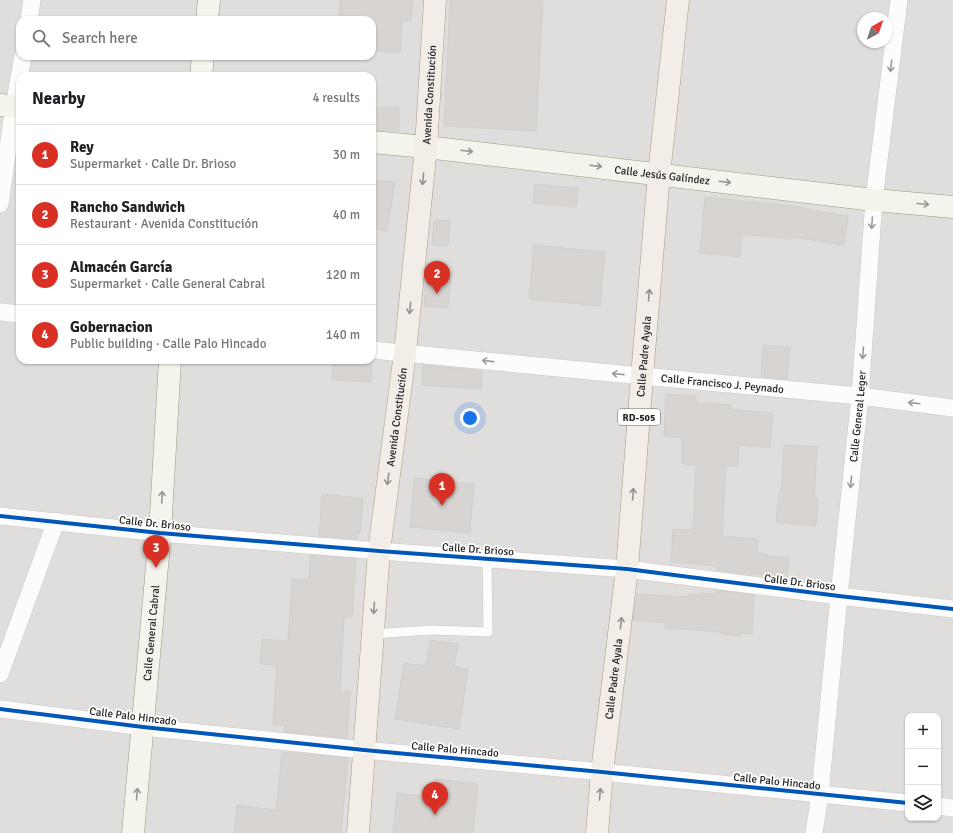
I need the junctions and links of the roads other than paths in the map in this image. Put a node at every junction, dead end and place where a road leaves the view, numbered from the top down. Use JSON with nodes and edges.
{"nodes":[{"id":1,"x":32,"y":0,"type":"edge"},
{"id":2,"x":209,"y":0,"type":"edge"},
{"id":3,"x":435,"y":0,"type":"edge"},
{"id":4,"x":678,"y":0,"type":"edge"},
{"id":5,"x":899,"y":0,"type":"edge"},
{"id":6,"x":30,"y":16,"type":"edge"},
{"id":7,"x":207,"y":16,"type":"edge"},
{"id":8,"x":22,"y":60,"type":"edge"},
{"id":9,"x":203,"y":60,"type":"edge"},
{"id":10,"x":19,"y":72,"type":"edge"},
{"id":11,"x":201,"y":72,"type":"edge"},
{"id":12,"x":16,"y":85,"type":"edge"},
{"id":13,"x":11,"y":106,"type":"edge"},
{"id":14,"x":376,"y":142,"type":"edge"},
{"id":15,"x":426,"y":147,"type":"junction"},
{"id":16,"x":659,"y":174,"type":"junction"},
{"id":17,"x":874,"y":200,"type":"junction"},
{"id":18,"x":0,"y":204,"type":"edge"},
{"id":19,"x":953,"y":207,"type":"edge"},
{"id":20,"x":0,"y":312,"type":"edge"},
{"id":21,"x":16,"y":314,"type":"edge"},
{"id":22,"x":376,"y":350,"type":"edge"},
{"id":23,"x":405,"y":353,"type":"junction"},
{"id":24,"x":170,"y":364,"type":"edge"},
{"id":25,"x":642,"y":376,"type":"junction"},
{"id":26,"x":860,"y":396,"type":"junction"},
{"id":27,"x":953,"y":408,"type":"edge"},
{"id":28,"x":0,"y":516,"type":"edge"},
{"id":29,"x":56,"y":521,"type":"junction"},
{"id":30,"x":160,"y":533,"type":"junction"},
{"id":31,"x":379,"y":551,"type":"junction"},
{"id":32,"x":487,"y":559,"type":"junction"},
{"id":33,"x":627,"y":569,"type":"junction"},
{"id":34,"x":839,"y":596,"type":"junction"},
{"id":35,"x":953,"y":609,"type":"edge"},
{"id":36,"x":372,"y":634,"type":"junction"},
{"id":37,"x":0,"y":674,"type":"edge"},
{"id":38,"x":0,"y":709,"type":"edge"},
{"id":39,"x":143,"y":727,"type":"junction"},
{"id":40,"x":364,"y":750,"type":"junction"},
{"id":41,"x":602,"y":772,"type":"junction"},
{"id":42,"x":820,"y":794,"type":"junction"},
{"id":43,"x":905,"y":803,"type":"edge"},
{"id":44,"x":941,"y":806,"type":"edge"},
{"id":45,"x":953,"y":808,"type":"edge"},
{"id":46,"x":133,"y":833,"type":"edge"},
{"id":47,"x":358,"y":833,"type":"edge"},
{"id":48,"x":597,"y":833,"type":"edge"},
{"id":49,"x":814,"y":833,"type":"edge"}],
"edges":[{"from":1,"to":6,"type":"street"},
{"from":2,"to":7,"type":"street"},
{"from":3,"to":15,"type":"main road","name":"Avenida Constitución"},
{"from":4,"to":16,"type":"main road","name":"Calle Padre Ayala","number":"RD-505"},
{"from":5,"to":17,"type":"street","name":"Calle General Leger","one_way":true},
{"from":8,"to":10,"type":"street"},
{"from":9,"to":11,"type":"street"},
{"from":12,"to":13,"type":"street"},
{"from":13,"to":18,"type":"street"},
{"from":14,"to":15,"type":"street","name":"Calle Jesús Galíndez"},
{"from":15,"to":16,"type":"street","name":"Calle Jesús Galíndez","one_way":true},
{"from":15,"to":23,"type":"main road","name":"Avenida Constitución","one_way":true},
{"from":16,"to":17,"type":"street","name":"Calle Jesús Galíndez","one_way":true},
{"from":25,"to":16,"type":"main road","name":"Calle Padre Ayala","number":"RD-505","one_way":true},
{"from":17,"to":19,"type":"street","name":"Calle Jesús Galíndez","one_way":true},
{"from":17,"to":26,"type":"street","name":"Calle General Leger","one_way":true},
{"from":20,"to":21,"type":"street"},
{"from":22,"to":23,"type":"street","name":"Calle Francisco J. Peynado"},
{"from":25,"to":23,"type":"street","name":"Calle Francisco J. Peynado","one_way":true},
{"from":23,"to":31,"type":"main road","name":"Avenida Constitución","one_way":true},
{"from":30,"to":24,"type":"street","name":"Calle General Cabral","one_way":true},
{"from":25,"to":26,"type":"street","name":"Calle Francisco J. Peynado"},
{"from":33,"to":25,"type":"main road","name":"Calle Padre Ayala","number":"RD-505","one_way":true},
{"from":27,"to":26,"type":"street","name":"Calle Francisco J. Peynado","one_way":true},
{"from":26,"to":34,"type":"street","name":"Calle General Leger","one_way":true},
{"from":28,"to":29,"type":"street","name":"Calle Dr. Brioso"},
{"from":29,"to":30,"type":"street","name":"Calle Dr. Brioso"},
{"from":29,"to":37,"type":"street"},
{"from":30,"to":31,"type":"street","name":"Calle Dr. Brioso"},
{"from":30,"to":39,"type":"street","name":"Calle General Cabral"},
{"from":31,"to":32,"type":"street","name":"Calle Dr. Brioso"},
{"from":31,"to":36,"type":"main road","name":"Avenida Constitución","one_way":true},
{"from":32,"to":33,"type":"street","name":"Calle Dr. Brioso"},
{"from":32,"to":36,"type":"lane"},
{"from":33,"to":34,"type":"street","name":"Calle Dr. Brioso"},
{"from":41,"to":33,"type":"main road","name":"Calle Padre Ayala","number":"RD-505","one_way":true},
{"from":34,"to":35,"type":"street","name":"Calle Dr. Brioso"},
{"from":34,"to":42,"type":"street","name":"Calle General Leger"},
{"from":36,"to":40,"type":"main road","name":"Avenida Constitución"},
{"from":38,"to":39,"type":"street","name":"Calle Palo Hincado"},
{"from":39,"to":40,"type":"street","name":"Calle Palo Hincado"},
{"from":46,"to":39,"type":"street","name":"Calle General Cabral","one_way":true},
{"from":40,"to":41,"type":"street","name":"Calle Palo Hincado"},
{"from":40,"to":47,"type":"main road","name":"Avenida Constitución"},
{"from":41,"to":42,"type":"street","name":"Calle Palo Hincado"},
{"from":48,"to":41,"type":"main road","name":"Calle Padre Ayala","number":"RD-505","one_way":true},
{"from":42,"to":43,"type":"street","name":"Calle Palo Hincado"},
{"from":42,"to":49,"type":"street","name":"Calle General Leger"},
{"from":44,"to":45,"type":"street"}]}
